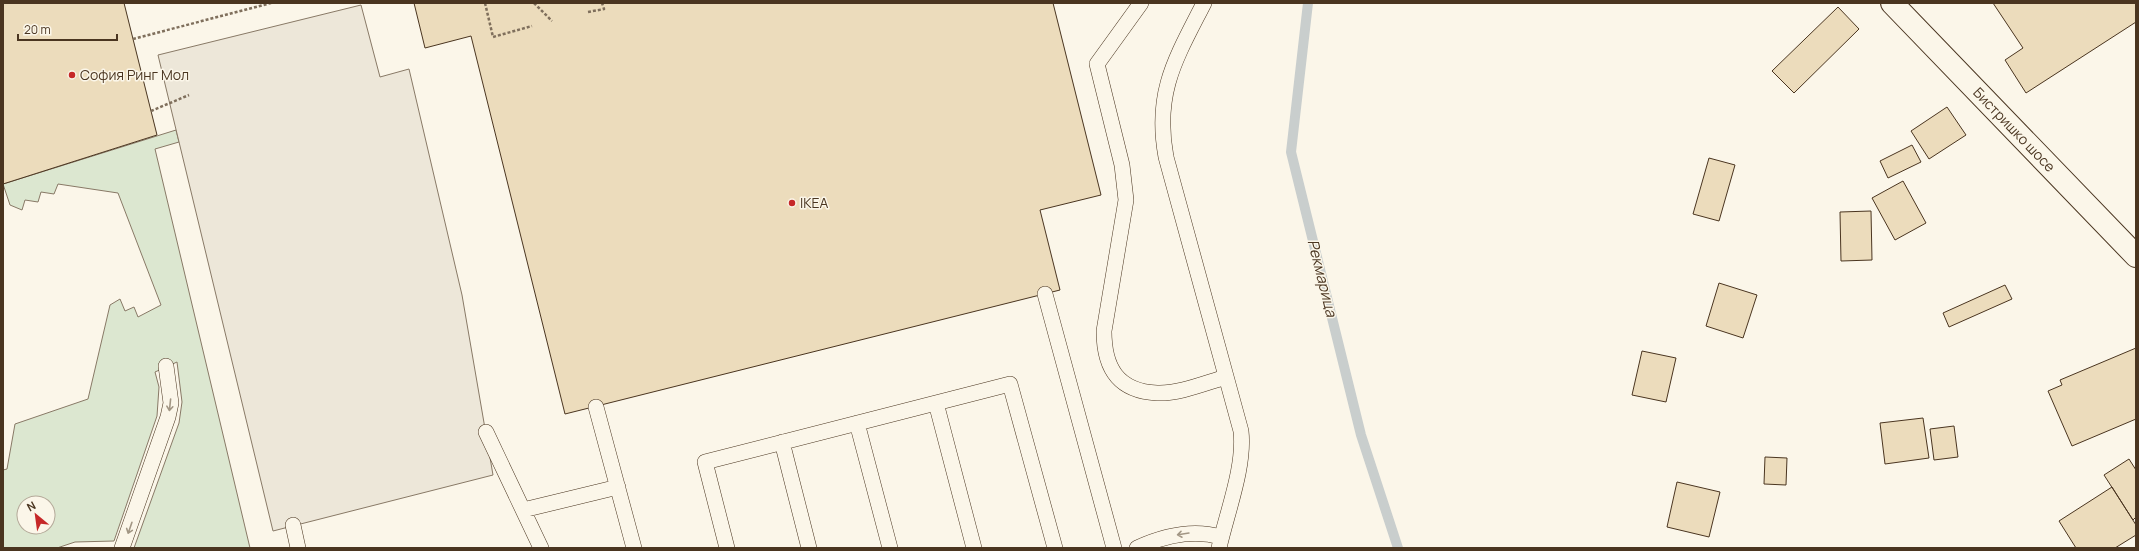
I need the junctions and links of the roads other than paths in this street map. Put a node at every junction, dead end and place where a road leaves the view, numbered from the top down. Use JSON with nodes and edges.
{"nodes":[{"id":1,"x":1141,"y":3,"type":"edge"},
{"id":2,"x":1204,"y":3,"type":"edge"},
{"id":3,"x":1892,"y":3,"type":"edge"},
{"id":4,"x":2136,"y":256,"type":"edge"},
{"id":5,"x":1045,"y":294,"type":"dead end"},
{"id":6,"x":166,"y":366,"type":"dead end"},
{"id":7,"x":1226,"y":377,"type":"junction"},
{"id":8,"x":936,"y":403,"type":"junction"},
{"id":9,"x":596,"y":407,"type":"dead end"},
{"id":10,"x":857,"y":423,"type":"junction"},
{"id":11,"x":486,"y":432,"type":"dead end"},
{"id":12,"x":782,"y":442,"type":"junction"},
{"id":13,"x":618,"y":487,"type":"junction"},
{"id":14,"x":523,"y":510,"type":"junction"},
{"id":15,"x":293,"y":525,"type":"dead end"},
{"id":16,"x":1220,"y":542,"type":"edge"},
{"id":17,"x":122,"y":548,"type":"edge"},
{"id":18,"x":298,"y":548,"type":"edge"},
{"id":19,"x":541,"y":548,"type":"edge"},
{"id":20,"x":634,"y":548,"type":"edge"},
{"id":21,"x":727,"y":548,"type":"edge"},
{"id":22,"x":808,"y":548,"type":"edge"},
{"id":23,"x":890,"y":548,"type":"edge"},
{"id":24,"x":974,"y":548,"type":"edge"},
{"id":25,"x":1055,"y":548,"type":"edge"},
{"id":26,"x":1114,"y":548,"type":"edge"},
{"id":27,"x":1137,"y":548,"type":"edge"}],
"edges":[{"from":1,"to":7,"type":"lane"},
{"from":2,"to":7,"type":"lane"},
{"from":3,"to":4,"type":"street","name":"Бистришко шосе"},
{"from":5,"to":26,"type":"lane"},
{"from":6,"to":17,"type":"lane","one_way":true},
{"from":7,"to":16,"type":"lane"},
{"from":8,"to":10,"type":"lane"},
{"from":8,"to":24,"type":"lane"},
{"from":8,"to":25,"type":"lane"},
{"from":9,"to":13,"type":"lane"},
{"from":10,"to":12,"type":"lane"},
{"from":10,"to":23,"type":"lane"},
{"from":11,"to":14,"type":"lane"},
{"from":12,"to":21,"type":"lane"},
{"from":12,"to":22,"type":"lane"},
{"from":13,"to":14,"type":"lane"},
{"from":13,"to":20,"type":"lane"},
{"from":14,"to":19,"type":"lane"},
{"from":15,"to":18,"type":"lane"},
{"from":16,"to":27,"type":"lane","one_way":true}]}
